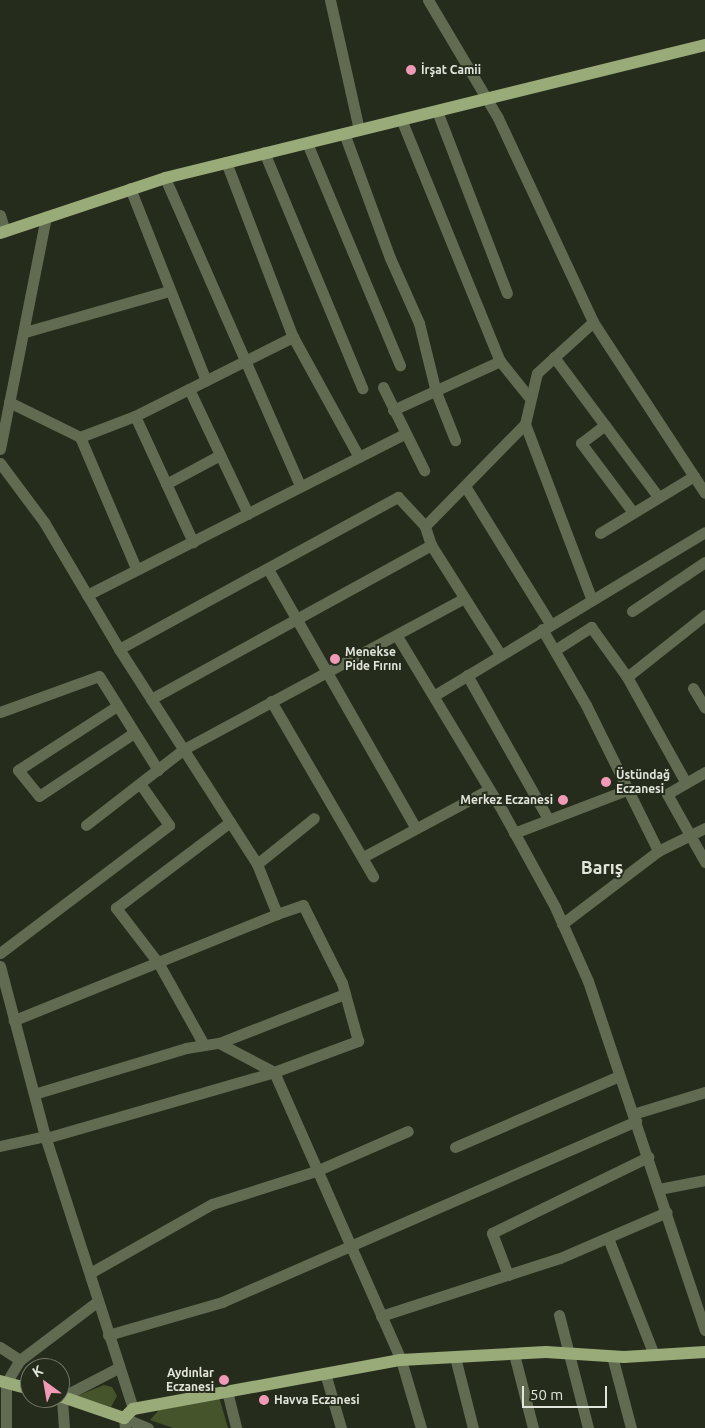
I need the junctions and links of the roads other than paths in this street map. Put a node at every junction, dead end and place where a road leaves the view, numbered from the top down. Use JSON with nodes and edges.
{"nodes":[{"id":1,"x":330,"y":0,"type":"edge"},
{"id":2,"x":428,"y":0,"type":"edge"},
{"id":3,"x":705,"y":45,"type":"edge"},
{"id":4,"x":484,"y":99,"type":"junction"},
{"id":5,"x":437,"y":111,"type":"junction"},
{"id":6,"x":401,"y":119,"type":"junction"},
{"id":7,"x":359,"y":130,"type":"junction"},
{"id":8,"x":344,"y":133,"type":"junction"},
{"id":9,"x":307,"y":142,"type":"junction"},
{"id":10,"x":264,"y":152,"type":"junction"},
{"id":11,"x":226,"y":162,"type":"junction"},
{"id":12,"x":165,"y":178,"type":"junction"},
{"id":13,"x":130,"y":188,"type":"junction"},
{"id":14,"x":0,"y":215,"type":"edge"},
{"id":15,"x":46,"y":216,"type":"junction"},
{"id":16,"x":2,"y":232,"type":"edge"},
{"id":17,"x":169,"y":291,"type":"junction"},
{"id":18,"x":507,"y":293,"type":"dead end"},
{"id":19,"x":593,"y":322,"type":"junction"},
{"id":20,"x":25,"y":332,"type":"junction"},
{"id":21,"x":293,"y":337,"type":"junction"},
{"id":22,"x":554,"y":356,"type":"junction"},
{"id":23,"x":500,"y":360,"type":"junction"},
{"id":24,"x":243,"y":363,"type":"junction"},
{"id":25,"x":400,"y":365,"type":"dead end"},
{"id":26,"x":206,"y":381,"type":"junction"},
{"id":27,"x":383,"y":387,"type":"dead end"},
{"id":28,"x":362,"y":388,"type":"dead end"},
{"id":29,"x":190,"y":389,"type":"junction"},
{"id":30,"x":436,"y":392,"type":"junction"},
{"id":31,"x":528,"y":396,"type":"junction"},
{"id":32,"x":9,"y":402,"type":"junction"},
{"id":33,"x":393,"y":410,"type":"junction"},
{"id":34,"x":135,"y":416,"type":"junction"},
{"id":35,"x":524,"y":424,"type":"junction"},
{"id":36,"x":605,"y":425,"type":"junction"},
{"id":37,"x":406,"y":434,"type":"junction"},
{"id":38,"x":80,"y":437,"type":"junction"},
{"id":39,"x":456,"y":440,"type":"dead end"},
{"id":40,"x":0,"y":449,"type":"edge"},
{"id":41,"x":220,"y":455,"type":"junction"},
{"id":42,"x":359,"y":457,"type":"junction"},
{"id":43,"x":0,"y":463,"type":"edge"},
{"id":44,"x":424,"y":470,"type":"dead end"},
{"id":45,"x":694,"y":476,"type":"junction"},
{"id":46,"x":166,"y":484,"type":"junction"},
{"id":47,"x":300,"y":486,"type":"junction"},
{"id":48,"x":465,"y":486,"type":"junction"},
{"id":49,"x":705,"y":493,"type":"edge"},
{"id":50,"x":657,"y":495,"type":"junction"},
{"id":51,"x":632,"y":512,"type":"junction"},
{"id":52,"x":248,"y":514,"type":"junction"},
{"id":53,"x":425,"y":526,"type":"junction"},
{"id":54,"x":705,"y":532,"type":"edge"},
{"id":55,"x":600,"y":533,"type":"dead end"},
{"id":56,"x":193,"y":542,"type":"junction"},
{"id":57,"x":431,"y":544,"type":"junction"},
{"id":58,"x":705,"y":562,"type":"edge"},
{"id":59,"x":136,"y":568,"type":"junction"},
{"id":60,"x":268,"y":569,"type":"junction"},
{"id":61,"x":87,"y":595,"type":"junction"},
{"id":62,"x":464,"y":598,"type":"junction"},
{"id":63,"x":592,"y":600,"type":"junction"},
{"id":64,"x":632,"y":611,"type":"dead end"},
{"id":65,"x":705,"y":615,"type":"edge"},
{"id":66,"x":298,"y":621,"type":"junction"},
{"id":67,"x":547,"y":627,"type":"junction"},
{"id":68,"x":397,"y":636,"type":"junction"},
{"id":69,"x":118,"y":649,"type":"junction"},
{"id":70,"x":555,"y":650,"type":"junction"},
{"id":71,"x":500,"y":654,"type":"junction"},
{"id":72,"x":326,"y":673,"type":"junction"},
{"id":73,"x":467,"y":675,"type":"junction"},
{"id":74,"x":627,"y":677,"type":"junction"},
{"id":75,"x":693,"y":688,"type":"dead end"},
{"id":76,"x":435,"y":695,"type":"junction"},
{"id":77,"x":151,"y":699,"type":"junction"},
{"id":78,"x":272,"y":701,"type":"junction"},
{"id":79,"x":118,"y":706,"type":"junction"},
{"id":80,"x":705,"y":708,"type":"edge"},
{"id":81,"x":0,"y":712,"type":"edge"},
{"id":82,"x":134,"y":733,"type":"junction"},
{"id":83,"x":184,"y":749,"type":"junction"},
{"id":84,"x":158,"y":770,"type":"junction"},
{"id":85,"x":705,"y":772,"type":"edge"},
{"id":86,"x":686,"y":783,"type":"junction"},
{"id":87,"x":141,"y":785,"type":"junction"},
{"id":88,"x":629,"y":788,"type":"junction"},
{"id":89,"x":488,"y":790,"type":"junction"},
{"id":90,"x":314,"y":818,"type":"dead end"},
{"id":91,"x":548,"y":819,"type":"junction"},
{"id":92,"x":230,"y":822,"type":"junction"},
{"id":93,"x":86,"y":825,"type":"dead end"},
{"id":94,"x":415,"y":827,"type":"junction"},
{"id":95,"x":705,"y":828,"type":"edge"},
{"id":96,"x":514,"y":832,"type":"junction"},
{"id":97,"x":692,"y":835,"type":"junction"},
{"id":98,"x":658,"y":852,"type":"junction"},
{"id":99,"x":363,"y":857,"type":"junction"},
{"id":100,"x":705,"y":862,"type":"edge"},
{"id":101,"x":258,"y":864,"type":"junction"},
{"id":102,"x":374,"y":876,"type":"dead end"},
{"id":103,"x":277,"y":914,"type":"junction"},
{"id":104,"x":562,"y":924,"type":"junction"},
{"id":105,"x":0,"y":953,"type":"edge"},
{"id":106,"x":159,"y":964,"type":"junction"},
{"id":107,"x":0,"y":966,"type":"edge"},
{"id":108,"x":345,"y":994,"type":"junction"},
{"id":109,"x":14,"y":1020,"type":"junction"},
{"id":110,"x":219,"y":1043,"type":"junction"},
{"id":111,"x":204,"y":1045,"type":"junction"},
{"id":112,"x":274,"y":1072,"type":"junction"},
{"id":113,"x":619,"y":1076,"type":"junction"},
{"id":114,"x":705,"y":1092,"type":"edge"},
{"id":115,"x":34,"y":1094,"type":"junction"},
{"id":116,"x":635,"y":1118,"type":"junction"},
{"id":117,"x":408,"y":1131,"type":"dead end"},
{"id":118,"x":46,"y":1137,"type":"junction"},
{"id":119,"x":0,"y":1146,"type":"edge"},
{"id":120,"x":455,"y":1147,"type":"dead end"},
{"id":121,"x":648,"y":1157,"type":"junction"},
{"id":122,"x":316,"y":1171,"type":"junction"},
{"id":123,"x":705,"y":1180,"type":"edge"},
{"id":124,"x":659,"y":1189,"type":"junction"},
{"id":125,"x":667,"y":1212,"type":"junction"},
{"id":126,"x":608,"y":1238,"type":"junction"},
{"id":127,"x":351,"y":1249,"type":"junction"},
{"id":128,"x":90,"y":1273,"type":"junction"},
{"id":129,"x":508,"y":1275,"type":"junction"},
{"id":130,"x":98,"y":1301,"type":"junction"},
{"id":131,"x":559,"y":1315,"type":"dead end"},
{"id":132,"x":382,"y":1316,"type":"junction"},
{"id":133,"x":705,"y":1330,"type":"edge"},
{"id":134,"x":108,"y":1335,"type":"junction"},
{"id":135,"x":0,"y":1347,"type":"edge"},
{"id":136,"x":705,"y":1352,"type":"edge"},
{"id":137,"x":570,"y":1353,"type":"junction"},
{"id":138,"x":514,"y":1354,"type":"junction"},
{"id":139,"x":654,"y":1355,"type":"junction"},
{"id":140,"x":612,"y":1356,"type":"junction"},
{"id":141,"x":456,"y":1357,"type":"junction"},
{"id":142,"x":23,"y":1358,"type":"edge"},
{"id":143,"x":20,"y":1360,"type":"joint"},
{"id":144,"x":401,"y":1360,"type":"junction"},
{"id":145,"x":118,"y":1368,"type":"junction"},
{"id":146,"x":325,"y":1373,"type":"junction"},
{"id":147,"x":3,"y":1382,"type":"edge"},
{"id":148,"x":20,"y":1386,"type":"edge"},
{"id":149,"x":227,"y":1391,"type":"junction"},
{"id":150,"x":70,"y":1392,"type":"edge"},
{"id":151,"x":70,"y":1400,"type":"edge"},
{"id":152,"x":62,"y":1408,"type":"edge"},
{"id":153,"x":133,"y":1409,"type":"junction"},
{"id":154,"x":124,"y":1423,"type":"edge"},
{"id":155,"x":4,"y":1426,"type":"edge"},
{"id":156,"x":64,"y":1428,"type":"edge"},
{"id":157,"x":148,"y":1428,"type":"edge"},
{"id":158,"x":236,"y":1428,"type":"edge"},
{"id":159,"x":341,"y":1428,"type":"edge"},
{"id":160,"x":421,"y":1428,"type":"edge"},
{"id":161,"x":473,"y":1428,"type":"edge"},
{"id":162,"x":533,"y":1428,"type":"edge"},
{"id":163,"x":588,"y":1428,"type":"edge"},
{"id":164,"x":631,"y":1428,"type":"edge"}],
"edges":[{"from":1,"to":7,"type":"street"},
{"from":2,"to":4,"type":"street"},
{"from":3,"to":4,"type":"main road"},
{"from":4,"to":5,"type":"main road"},
{"from":4,"to":19,"type":"street"},
{"from":5,"to":6,"type":"main road"},
{"from":5,"to":18,"type":"street"},
{"from":6,"to":7,"type":"main road"},
{"from":6,"to":23,"type":"street"},
{"from":7,"to":8,"type":"main road"},
{"from":8,"to":9,"type":"main road"},
{"from":8,"to":30,"type":"street"},
{"from":9,"to":10,"type":"main road"},
{"from":9,"to":25,"type":"street"},
{"from":10,"to":11,"type":"main road"},
{"from":10,"to":28,"type":"street"},
{"from":11,"to":12,"type":"main road"},
{"from":11,"to":21,"type":"street"},
{"from":12,"to":13,"type":"main road"},
{"from":12,"to":24,"type":"street"},
{"from":13,"to":15,"type":"main road"},
{"from":13,"to":17,"type":"street"},
{"from":14,"to":16,"type":"street"},
{"from":15,"to":16,"type":"main road"},
{"from":15,"to":20,"type":"street"},
{"from":17,"to":20,"type":"street"},
{"from":17,"to":26,"type":"street"},
{"from":19,"to":22,"type":"street"},
{"from":19,"to":45,"type":"street"},
{"from":20,"to":32,"type":"street"},
{"from":21,"to":24,"type":"street"},
{"from":21,"to":42,"type":"street"},
{"from":22,"to":31,"type":"street"},
{"from":22,"to":36,"type":"street"},
{"from":23,"to":30,"type":"street"},
{"from":23,"to":31,"type":"street"},
{"from":24,"to":26,"type":"street"},
{"from":24,"to":47,"type":"street"},
{"from":26,"to":29,"type":"street"},
{"from":27,"to":33,"type":"street"},
{"from":29,"to":34,"type":"street"},
{"from":29,"to":41,"type":"street"},
{"from":30,"to":33,"type":"street"},
{"from":30,"to":39,"type":"street"},
{"from":31,"to":35,"type":"street"},
{"from":32,"to":38,"type":"street"},
{"from":32,"to":40,"type":"street"},
{"from":33,"to":37,"type":"street"},
{"from":34,"to":38,"type":"street"},
{"from":34,"to":46,"type":"street"},
{"from":35,"to":48,"type":"street"},
{"from":35,"to":63,"type":"street"},
{"from":36,"to":50,"type":"street"},
{"from":36,"to":51,"type":"street"},
{"from":37,"to":42,"type":"street"},
{"from":37,"to":44,"type":"street"},
{"from":38,"to":59,"type":"street"},
{"from":41,"to":46,"type":"street"},
{"from":41,"to":52,"type":"street"},
{"from":42,"to":47,"type":"street"},
{"from":43,"to":61,"type":"street"},
{"from":45,"to":49,"type":"street"},
{"from":45,"to":50,"type":"street"},
{"from":46,"to":56,"type":"street"},
{"from":47,"to":52,"type":"street"},
{"from":48,"to":53,"type":"street"},
{"from":48,"to":67,"type":"street"},
{"from":50,"to":51,"type":"street"},
{"from":51,"to":55,"type":"street"},
{"from":52,"to":56,"type":"street"},
{"from":53,"to":57,"type":"street"},
{"from":53,"to":60,"type":"street"},
{"from":54,"to":63,"type":"street"},
{"from":56,"to":59,"type":"street"},
{"from":57,"to":62,"type":"street"},
{"from":57,"to":66,"type":"street"},
{"from":58,"to":64,"type":"street"},
{"from":59,"to":61,"type":"street"},
{"from":60,"to":66,"type":"street"},
{"from":60,"to":69,"type":"street"},
{"from":61,"to":69,"type":"street"},
{"from":62,"to":68,"type":"street"},
{"from":62,"to":71,"type":"street"},
{"from":63,"to":67,"type":"street"},
{"from":65,"to":74,"type":"street"},
{"from":66,"to":72,"type":"street"},
{"from":66,"to":77,"type":"street"},
{"from":67,"to":70,"type":"street"},
{"from":67,"to":71,"type":"street"},
{"from":68,"to":72,"type":"street"},
{"from":68,"to":76,"type":"street"},
{"from":69,"to":77,"type":"street"},
{"from":70,"to":74,"type":"street"},
{"from":70,"to":88,"type":"street"},
{"from":71,"to":73,"type":"street"},
{"from":72,"to":78,"type":"street"},
{"from":72,"to":94,"type":"street"},
{"from":73,"to":76,"type":"street"},
{"from":73,"to":91,"type":"street"},
{"from":74,"to":86,"type":"street"},
{"from":75,"to":80,"type":"street"},
{"from":76,"to":89,"type":"street"},
{"from":77,"to":83,"type":"street"},
{"from":78,"to":83,"type":"street"},
{"from":78,"to":99,"type":"street"},
{"from":79,"to":81,"type":"street"},
{"from":79,"to":82,"type":"street"},
{"from":79,"to":82,"type":"street"},
{"from":82,"to":84,"type":"street"},
{"from":83,"to":84,"type":"street"},
{"from":83,"to":92,"type":"street"},
{"from":84,"to":87,"type":"street"},
{"from":85,"to":86,"type":"street"},
{"from":86,"to":97,"type":"street"},
{"from":87,"to":93,"type":"street"},
{"from":87,"to":105,"type":"street"},
{"from":88,"to":91,"type":"street"},
{"from":88,"to":98,"type":"street"},
{"from":89,"to":94,"type":"street"},
{"from":89,"to":96,"type":"street"},
{"from":90,"to":101,"type":"street"},
{"from":91,"to":96,"type":"street"},
{"from":92,"to":101,"type":"street"},
{"from":92,"to":106,"type":"street"},
{"from":94,"to":99,"type":"street"},
{"from":95,"to":97,"type":"street"},
{"from":96,"to":104,"type":"street"},
{"from":97,"to":98,"type":"street"},
{"from":97,"to":100,"type":"street"},
{"from":98,"to":104,"type":"street"},
{"from":99,"to":102,"type":"street"},
{"from":101,"to":103,"type":"street"},
{"from":103,"to":106,"type":"street"},
{"from":103,"to":108,"type":"street"},
{"from":104,"to":113,"type":"street"},
{"from":106,"to":109,"type":"street"},
{"from":106,"to":111,"type":"street"},
{"from":107,"to":109,"type":"street"},
{"from":108,"to":110,"type":"street"},
{"from":108,"to":112,"type":"street"},
{"from":109,"to":115,"type":"street"},
{"from":110,"to":111,"type":"street"},
{"from":110,"to":112,"type":"street"},
{"from":111,"to":115,"type":"street"},
{"from":112,"to":118,"type":"street"},
{"from":112,"to":122,"type":"street"},
{"from":113,"to":116,"type":"street"},
{"from":113,"to":120,"type":"street"},
{"from":114,"to":116,"type":"street"},
{"from":115,"to":118,"type":"street"},
{"from":116,"to":121,"type":"street"},
{"from":116,"to":127,"type":"street"},
{"from":117,"to":122,"type":"street"},
{"from":118,"to":119,"type":"street"},
{"from":118,"to":128,"type":"street"},
{"from":121,"to":124,"type":"street"},
{"from":121,"to":129,"type":"street"},
{"from":122,"to":127,"type":"street"},
{"from":122,"to":128,"type":"street"},
{"from":123,"to":124,"type":"street"},
{"from":124,"to":125,"type":"street"},
{"from":125,"to":126,"type":"street"},
{"from":125,"to":133,"type":"street"},
{"from":126,"to":129,"type":"street"},
{"from":126,"to":139,"type":"street"},
{"from":127,"to":132,"type":"street"},
{"from":127,"to":134,"type":"street"},
{"from":128,"to":130,"type":"street"},
{"from":129,"to":132,"type":"street"},
{"from":130,"to":134,"type":"street"},
{"from":130,"to":142,"type":"street"},
{"from":131,"to":137,"type":"street"},
{"from":132,"to":144,"type":"street"},
{"from":134,"to":145,"type":"street"},
{"from":135,"to":143,"type":"street"},
{"from":136,"to":139,"type":"main road"},
{"from":137,"to":138,"type":"main road"},
{"from":137,"to":140,"type":"main road"},
{"from":137,"to":163,"type":"street"},
{"from":138,"to":141,"type":"main road"},
{"from":138,"to":162,"type":"street"},
{"from":139,"to":140,"type":"main road"},
{"from":140,"to":164,"type":"street"},
{"from":141,"to":144,"type":"main road"},
{"from":141,"to":161,"type":"street"},
{"from":143,"to":147,"type":"street"},
{"from":144,"to":146,"type":"main road"},
{"from":144,"to":160,"type":"street"},
{"from":145,"to":150,"type":"street"},
{"from":145,"to":153,"type":"street"},
{"from":146,"to":149,"type":"main road"},
{"from":146,"to":159,"type":"street"},
{"from":147,"to":148,"type":"main road"},
{"from":147,"to":155,"type":"street"},
{"from":149,"to":153,"type":"main road"},
{"from":149,"to":158,"type":"street"},
{"from":151,"to":154,"type":"main road"},
{"from":152,"to":156,"type":"street"},
{"from":153,"to":154,"type":"main road"},
{"from":154,"to":157,"type":"street"}]}
